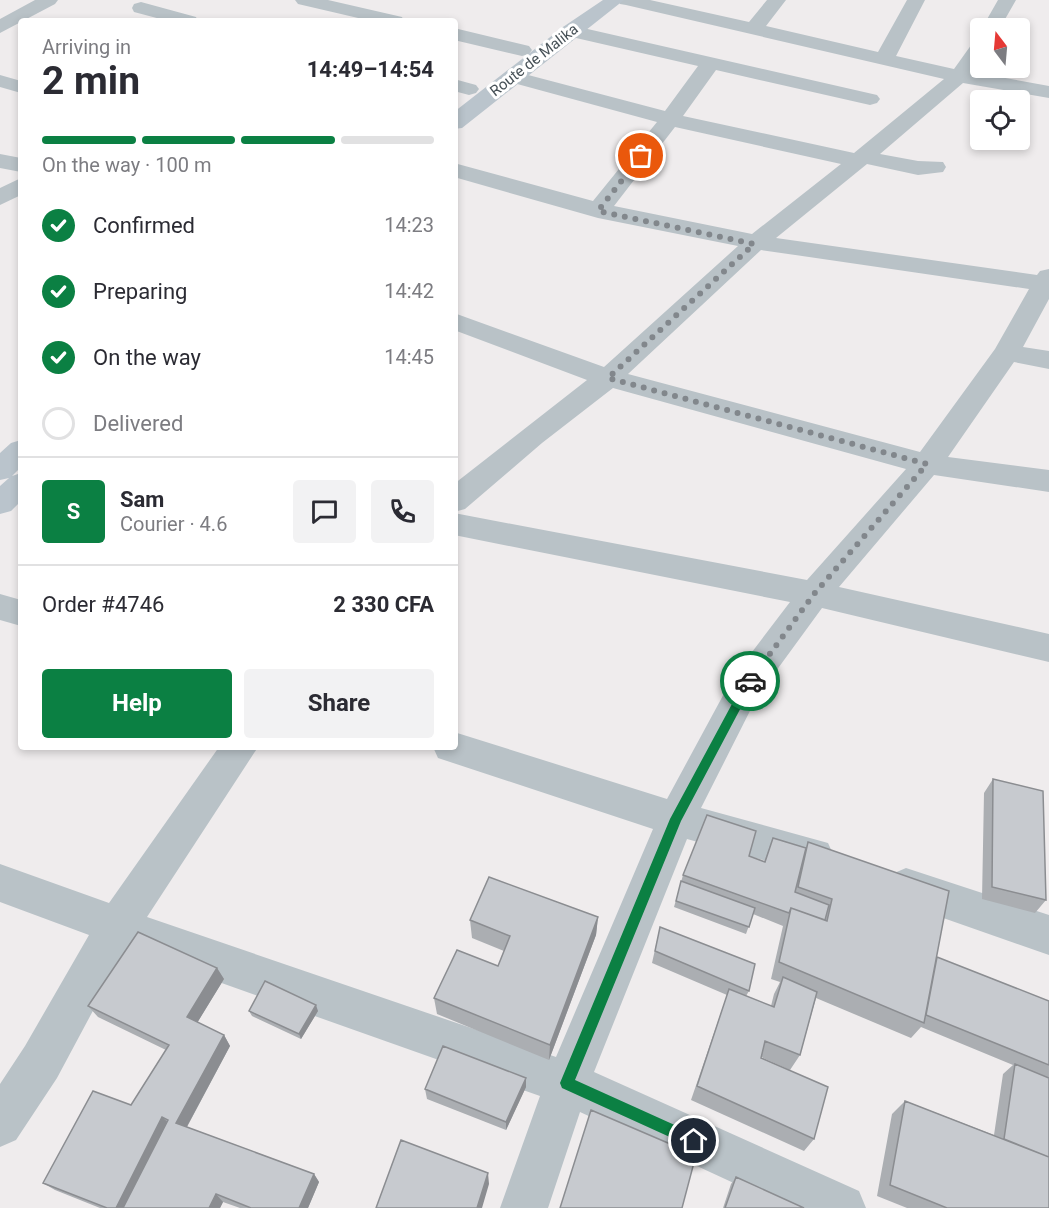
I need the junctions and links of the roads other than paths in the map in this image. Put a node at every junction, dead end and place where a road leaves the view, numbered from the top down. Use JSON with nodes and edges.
{"nodes":[{"id":1,"x":49,"y":0,"type":"edge"},
{"id":2,"x":304,"y":0,"type":"edge"},
{"id":3,"x":590,"y":0,"type":"edge"},
{"id":4,"x":615,"y":0,"type":"edge"},
{"id":5,"x":626,"y":0,"type":"edge"},
{"id":6,"x":777,"y":0,"type":"edge"},
{"id":7,"x":916,"y":0,"type":"edge"},
{"id":8,"x":1007,"y":0,"type":"edge"},
{"id":9,"x":148,"y":4,"type":"edge"},
{"id":10,"x":128,"y":18,"type":"edge"},
{"id":11,"x":182,"y":18,"type":"edge"},
{"id":12,"x":382,"y":18,"type":"edge"},
{"id":13,"x":997,"y":18,"type":"edge"},
{"id":14,"x":0,"y":27,"type":"edge"},
{"id":15,"x":753,"y":30,"type":"junction"},
{"id":16,"x":570,"y":31,"type":"junction"},
{"id":17,"x":458,"y":35,"type":"edge"},
{"id":18,"x":522,"y":50,"type":"junction"},
{"id":19,"x":884,"y":59,"type":"junction"},
{"id":20,"x":970,"y":60,"type":"edge"},
{"id":21,"x":710,"y":64,"type":"junction"},
{"id":22,"x":959,"y":76,"type":"junction"},
{"id":23,"x":513,"y":77,"type":"junction"},
{"id":24,"x":0,"y":81,"type":"edge"},
{"id":25,"x":18,"y":86,"type":"edge"},
{"id":26,"x":459,"y":91,"type":"edge"},
{"id":27,"x":1049,"y":93,"type":"edge"},
{"id":28,"x":870,"y":99,"type":"dead end"},
{"id":29,"x":670,"y":119,"type":"junction"},
{"id":30,"x":458,"y":120,"type":"edge"},
{"id":31,"x":861,"y":159,"type":"junction"},
{"id":32,"x":0,"y":161,"type":"edge"},
{"id":33,"x":18,"y":164,"type":"edge"},
{"id":34,"x":935,"y":167,"type":"dead end"},
{"id":35,"x":458,"y":171,"type":"edge"},
{"id":36,"x":18,"y":187,"type":"edge"},
{"id":37,"x":0,"y":198,"type":"edge"},
{"id":38,"x":598,"y":211,"type":"junction"},
{"id":39,"x":754,"y":244,"type":"junction"},
{"id":40,"x":1047,"y":280,"type":"edge"},
{"id":41,"x":458,"y":322,"type":"edge"},
{"id":42,"x":1007,"y":352,"type":"junction"},
{"id":43,"x":1049,"y":360,"type":"edge"},
{"id":44,"x":608,"y":378,"type":"junction"},
{"id":45,"x":927,"y":464,"type":"junction"},
{"id":46,"x":1049,"y":481,"type":"edge"},
{"id":47,"x":18,"y":486,"type":"edge"},
{"id":48,"x":458,"y":498,"type":"edge"},
{"id":49,"x":0,"y":503,"type":"edge"},
{"id":50,"x":458,"y":525,"type":"edge"},
{"id":51,"x":814,"y":594,"type":"junction"},
{"id":52,"x":0,"y":607,"type":"edge"},
{"id":53,"x":18,"y":612,"type":"edge"},
{"id":54,"x":1049,"y":648,"type":"edge"},
{"id":55,"x":458,"y":749,"type":"edge"},
{"id":56,"x":238,"y":750,"type":"edge"},
{"id":57,"x":676,"y":819,"type":"junction"},
{"id":58,"x":0,"y":883,"type":"edge"},
{"id":59,"x":117,"y":926,"type":"junction"},
{"id":60,"x":1049,"y":935,"type":"edge"},
{"id":61,"x":567,"y":1083,"type":"junction"},
{"id":62,"x":0,"y":1124,"type":"edge"},
{"id":63,"x":524,"y":1208,"type":"edge"},
{"id":64,"x":842,"y":1208,"type":"edge"}],
"edges":[{"from":1,"to":14,"type":"street"},
{"from":2,"to":12,"type":"street"},
{"from":3,"to":18,"type":"main road","name":"Route de Malika"},
{"from":4,"to":16,"type":"main road","name":"Route de Malika"},
{"from":5,"to":15,"type":"street"},
{"from":6,"to":15,"type":"street"},
{"from":7,"to":19,"type":"street"},
{"from":8,"to":13,"type":"street"},
{"from":9,"to":10,"type":"street"},
{"from":9,"to":11,"type":"street"},
{"from":15,"to":19,"type":"street"},
{"from":16,"to":21,"type":"street"},
{"from":16,"to":23,"type":"main road","name":"Route de Malika"},
{"from":17,"to":18,"type":"street"},
{"from":18,"to":26,"type":"main road","name":"Route de Malika"},
{"from":19,"to":22,"type":"street"},
{"from":20,"to":22,"type":"street"},
{"from":21,"to":28,"type":"street"},
{"from":21,"to":29,"type":"street"},
{"from":22,"to":27,"type":"street"},
{"from":22,"to":31,"type":"street"},
{"from":23,"to":29,"type":"street"},
{"from":23,"to":30,"type":"main road","name":"Route de Malika"},
{"from":24,"to":25,"type":"street"},
{"from":29,"to":31,"type":"street"},
{"from":29,"to":38,"type":"street"},
{"from":31,"to":34,"type":"street"},
{"from":31,"to":39,"type":"street"},
{"from":32,"to":33,"type":"street"},
{"from":35,"to":38,"type":"street"},
{"from":36,"to":37,"type":"street"},
{"from":38,"to":39,"type":"street"},
{"from":39,"to":40,"type":"street"},
{"from":39,"to":44,"type":"street"},
{"from":40,"to":42,"type":"street"},
{"from":41,"to":44,"type":"street"},
{"from":42,"to":43,"type":"street"},
{"from":42,"to":45,"type":"street"},
{"from":44,"to":45,"type":"street"},
{"from":44,"to":48,"type":"street"},
{"from":45,"to":46,"type":"street"},
{"from":45,"to":51,"type":"street"},
{"from":47,"to":49,"type":"main road"},
{"from":50,"to":51,"type":"street"},
{"from":51,"to":54,"type":"street"},
{"from":51,"to":57,"type":"street"},
{"from":52,"to":53,"type":"street"},
{"from":55,"to":57,"type":"street"},
{"from":56,"to":59,"type":"street"},
{"from":57,"to":60,"type":"street"},
{"from":57,"to":61,"type":"street"},
{"from":58,"to":59,"type":"street"},
{"from":59,"to":61,"type":"street"},
{"from":59,"to":62,"type":"street"},
{"from":61,"to":63,"type":"street"},
{"from":61,"to":64,"type":"street"}]}
